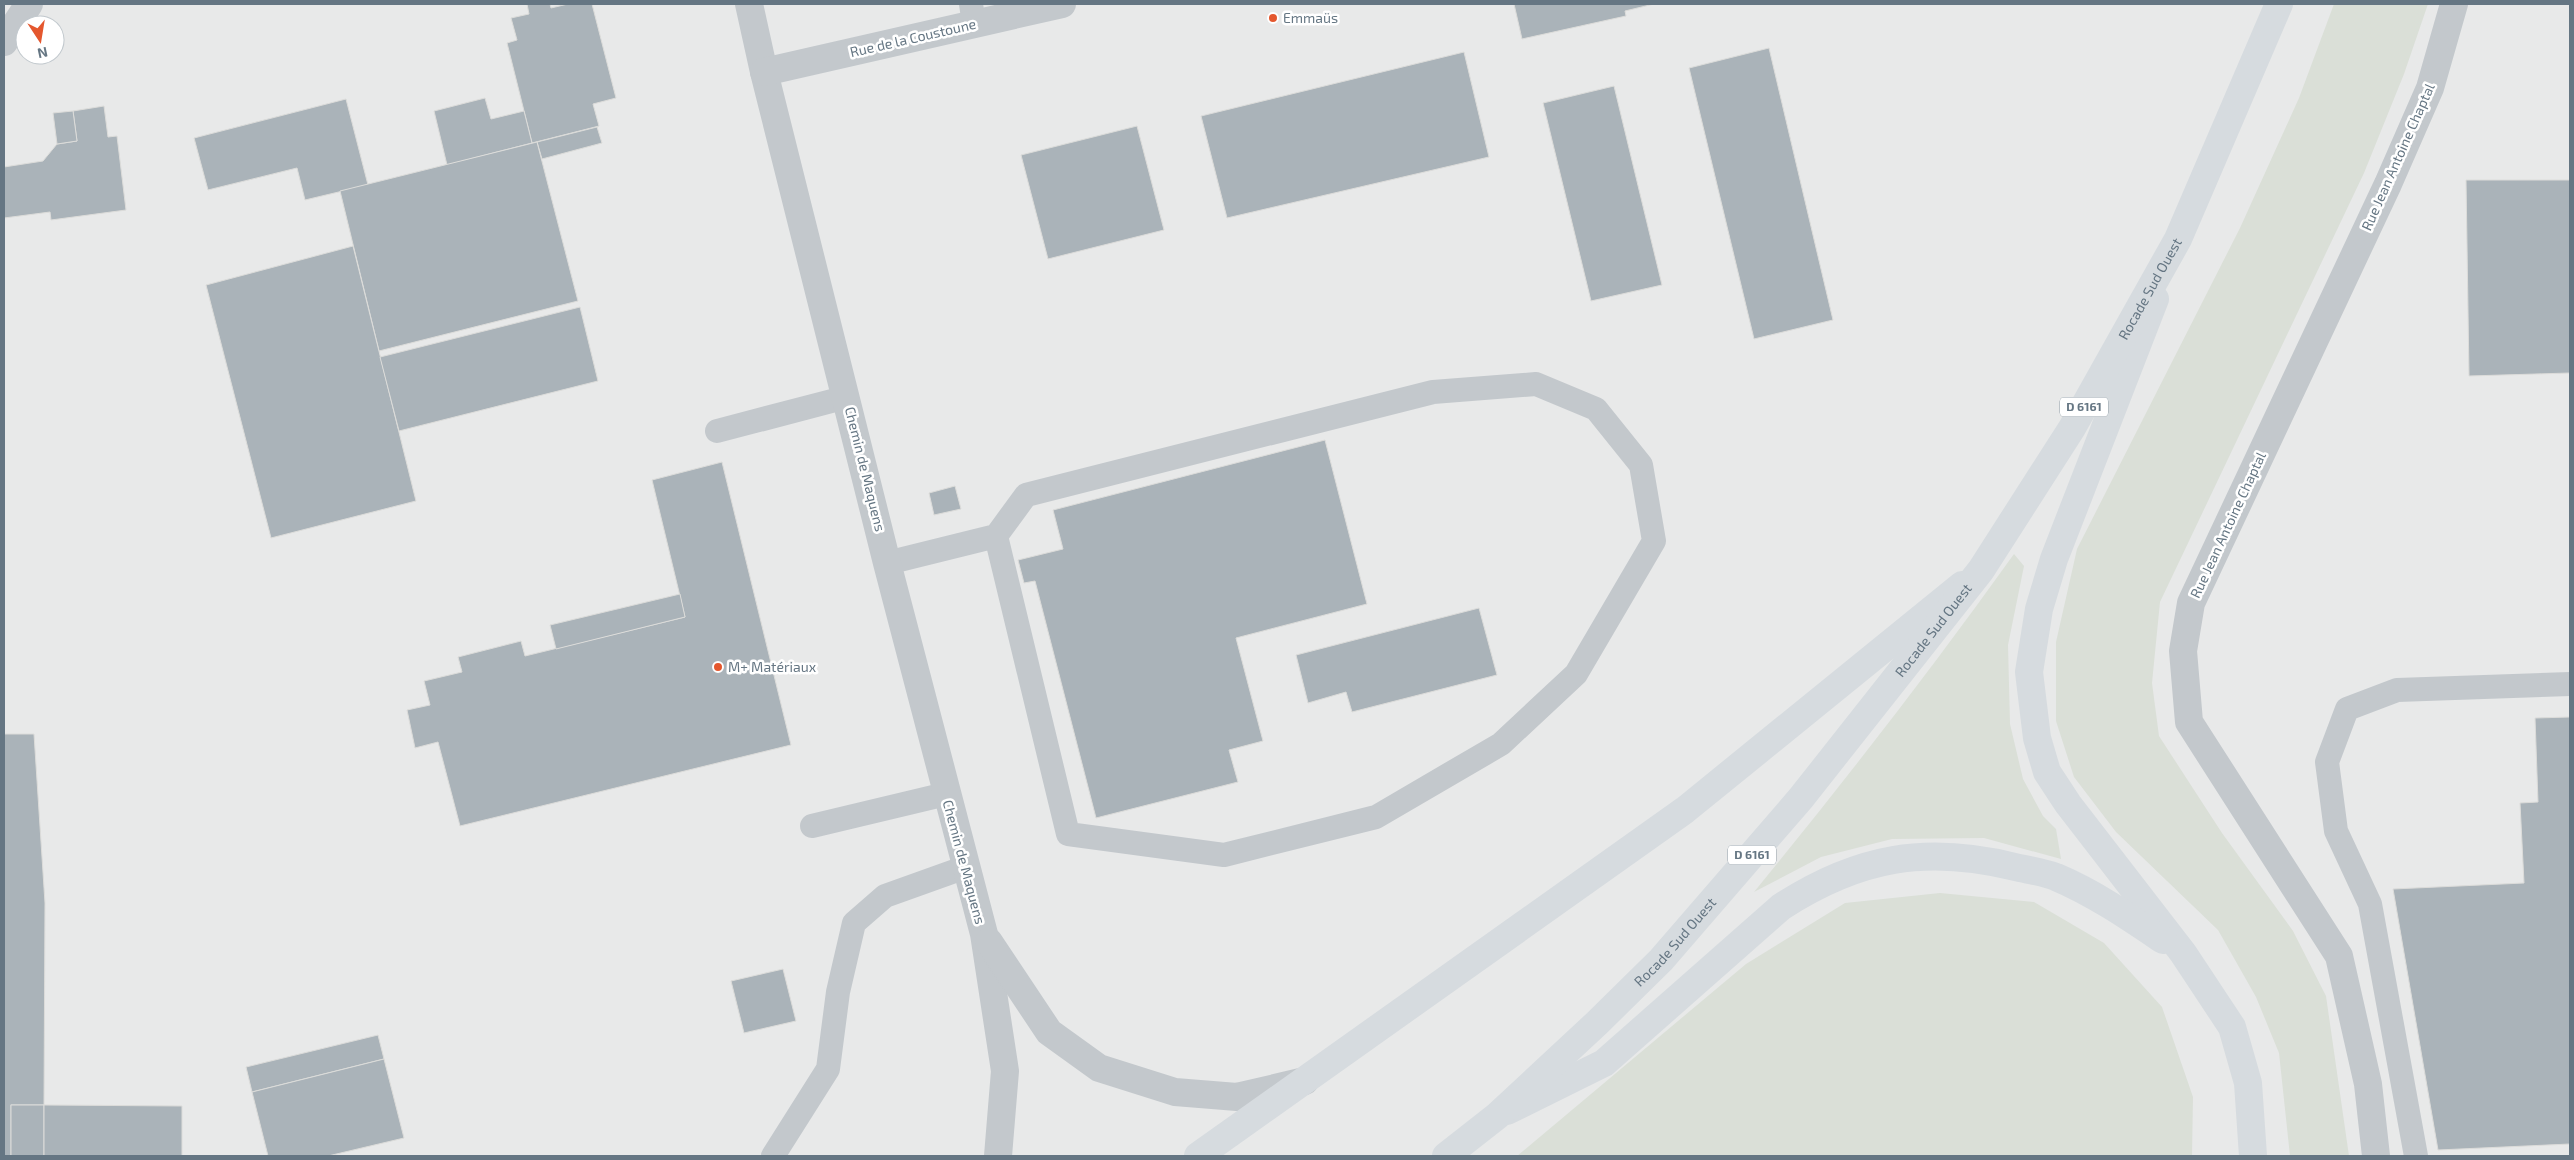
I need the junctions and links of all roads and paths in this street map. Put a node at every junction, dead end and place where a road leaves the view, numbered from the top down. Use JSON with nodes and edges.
{"nodes":[{"id":1,"x":29,"y":4,"type":"edge"},
{"id":2,"x":749,"y":4,"type":"edge"},
{"id":3,"x":1062,"y":4,"type":"edge"},
{"id":4,"x":2279,"y":4,"type":"edge"},
{"id":5,"x":2454,"y":4,"type":"edge"},
{"id":6,"x":972,"y":14,"type":"edge"},
{"id":7,"x":4,"y":42,"type":"edge"},
{"id":8,"x":764,"y":72,"type":"junction"},
{"id":9,"x":2178,"y":239,"type":"junction"},
{"id":10,"x":847,"y":397,"type":"junction"},
{"id":11,"x":717,"y":431,"type":"dead end"},
{"id":12,"x":996,"y":536,"type":"junction"},
{"id":13,"x":887,"y":563,"type":"junction"},
{"id":14,"x":1980,"y":570,"type":"junction"},
{"id":15,"x":2570,"y":684,"type":"edge"},
{"id":16,"x":946,"y":794,"type":"junction"},
{"id":17,"x":812,"y":826,"type":"dead end"},
{"id":18,"x":966,"y":867,"type":"junction"},
{"id":19,"x":984,"y":934,"type":"junction"},
{"id":20,"x":2183,"y":953,"type":"junction"},
{"id":21,"x":1306,"y":1081,"type":"junction"},
{"id":22,"x":1497,"y":1116,"type":"junction"},
{"id":23,"x":2252,"y":1152,"type":"edge"},
{"id":24,"x":773,"y":1156,"type":"edge"},
{"id":25,"x":998,"y":1156,"type":"edge"},
{"id":26,"x":1198,"y":1156,"type":"edge"},
{"id":27,"x":1446,"y":1156,"type":"edge"},
{"id":28,"x":2376,"y":1156,"type":"edge"},
{"id":29,"x":2416,"y":1156,"type":"edge"}],
"edges":[{"from":1,"to":7,"type":"street"},
{"from":2,"to":8,"type":"street","name":"Chemin de Maquens"},
{"from":3,"to":6,"type":"street","name":"Rue de la Coustoune"},
{"from":4,"to":9,"type":"main road","name":"Rocade Sud Ouest","number":"D 6161"},
{"from":5,"to":28,"type":"street","name":"Rue Jean Antoine Chaptal"},
{"from":6,"to":8,"type":"street","name":"Rue de la Coustoune"},
{"from":8,"to":10,"type":"street","name":"Chemin de Maquens"},
{"from":9,"to":14,"type":"main road","name":"Rocade Sud Ouest","number":"D 6161"},
{"from":9,"to":20,"type":"main road"},
{"from":10,"to":11,"type":"lane"},
{"from":10,"to":13,"type":"street","name":"Chemin de Maquens"},
{"from":12,"to":12,"type":"lane"},
{"from":12,"to":13,"type":"lane"},
{"from":13,"to":16,"type":"street","name":"Chemin de Maquens"},
{"from":14,"to":21,"type":"main road"},
{"from":14,"to":22,"type":"main road","name":"Rocade Sud Ouest","number":"D 6161"},
{"from":15,"to":29,"type":"lane"},
{"from":16,"to":17,"type":"lane"},
{"from":16,"to":18,"type":"street","name":"Chemin de Maquens"},
{"from":18,"to":19,"type":"street","name":"Chemin de Maquens"},
{"from":18,"to":24,"type":"lane"},
{"from":19,"to":21,"type":"street","name":"Chemin de Maquens"},
{"from":19,"to":25,"type":"street","name":"Chemin de Maquens"},
{"from":20,"to":22,"type":"main road"},
{"from":20,"to":23,"type":"main road"},
{"from":21,"to":26,"type":"main road"},
{"from":22,"to":27,"type":"main road","name":"Rocade Sud Ouest","number":"D 6161"}]}
